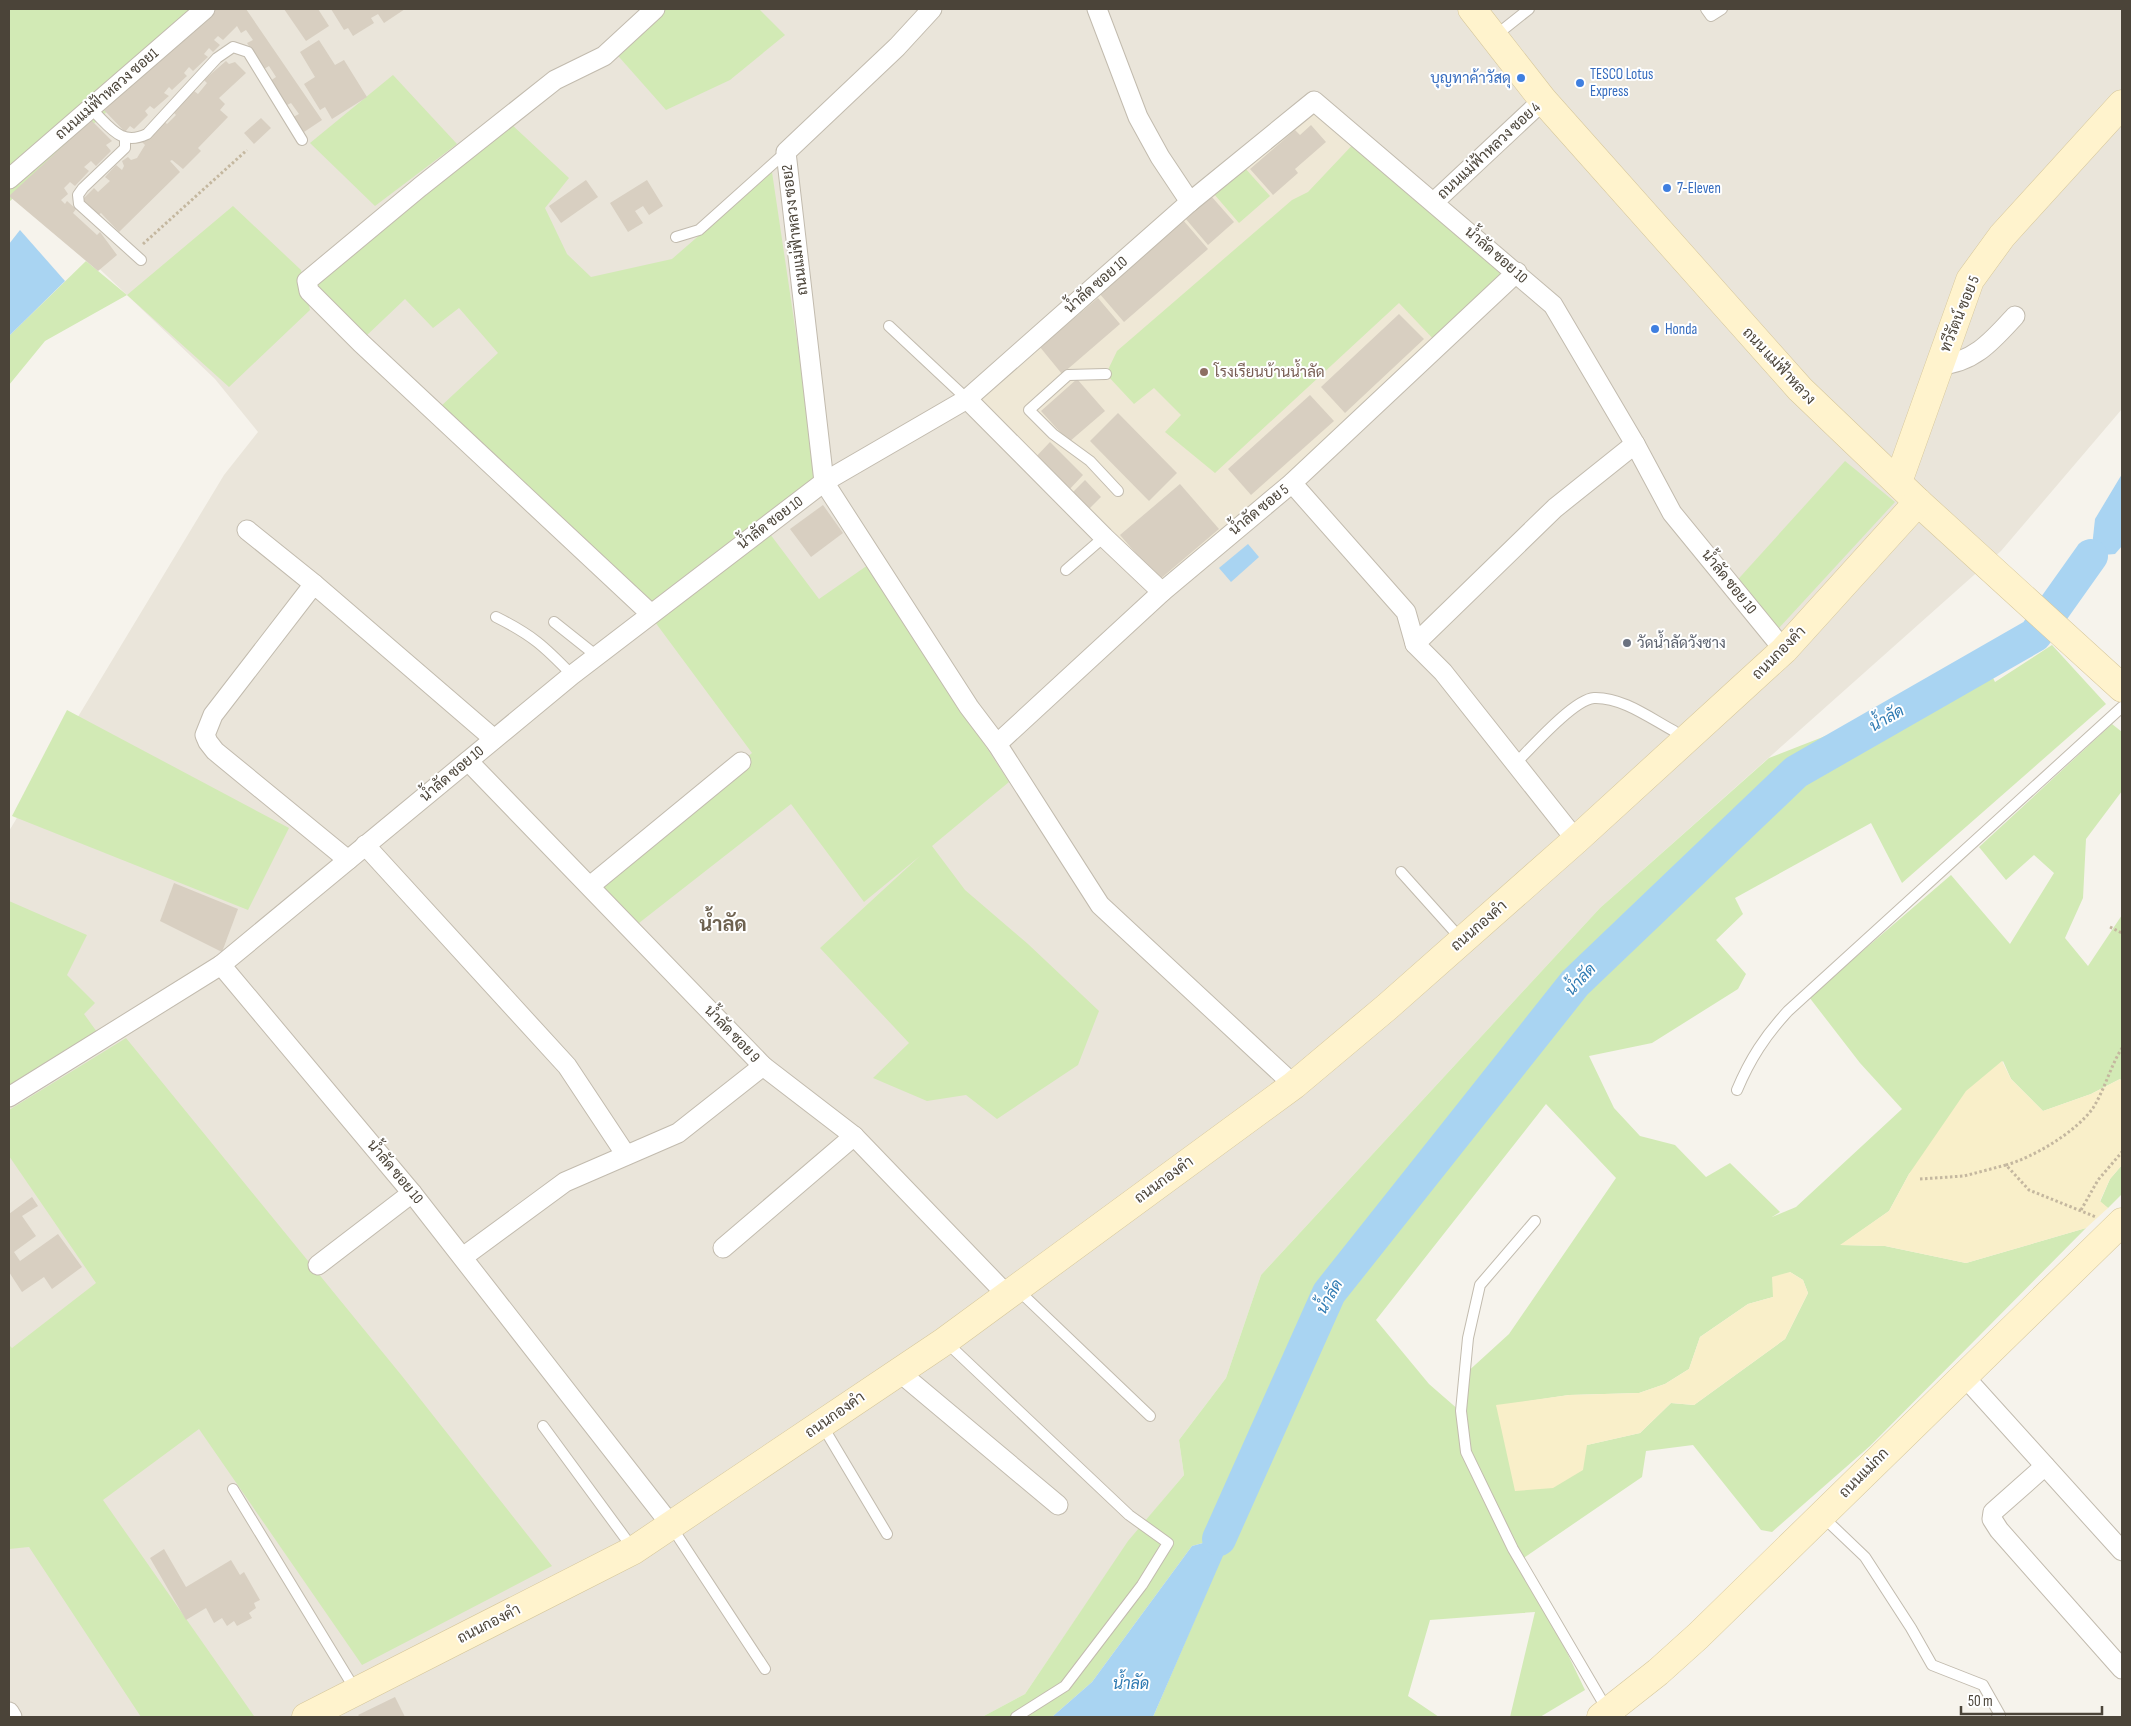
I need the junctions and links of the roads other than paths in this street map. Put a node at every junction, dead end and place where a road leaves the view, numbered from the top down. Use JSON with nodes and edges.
{"nodes":[{"id":1,"x":205,"y":9,"type":"edge"},
{"id":2,"x":656,"y":9,"type":"edge"},
{"id":3,"x":932,"y":9,"type":"edge"},
{"id":4,"x":1097,"y":9,"type":"edge"},
{"id":5,"x":1472,"y":9,"type":"edge"},
{"id":6,"x":1529,"y":9,"type":"edge"},
{"id":7,"x":1706,"y":9,"type":"edge"},
{"id":8,"x":1722,"y":9,"type":"edge"},
{"id":9,"x":1494,"y":36,"type":"junction"},
{"id":10,"x":1543,"y":100,"type":"junction"},
{"id":11,"x":2122,"y":104,"type":"edge"},
{"id":12,"x":90,"y":108,"type":"junction"},
{"id":13,"x":125,"y":139,"type":"junction"},
{"id":14,"x":302,"y":140,"type":"dead end"},
{"id":15,"x":786,"y":152,"type":"junction"},
{"id":16,"x":9,"y":179,"type":"edge"},
{"id":17,"x":1190,"y":202,"type":"junction"},
{"id":18,"x":1434,"y":202,"type":"junction"},
{"id":19,"x":676,"y":237,"type":"dead end"},
{"id":20,"x":141,"y":260,"type":"dead end"},
{"id":21,"x":1517,"y":272,"type":"junction"},
{"id":22,"x":2015,"y":316,"type":"dead end"},
{"id":23,"x":889,"y":326,"type":"dead end"},
{"id":24,"x":1939,"y":365,"type":"junction"},
{"id":25,"x":1106,"y":374,"type":"dead end"},
{"id":26,"x":967,"y":399,"type":"junction"},
{"id":27,"x":1635,"y":444,"type":"junction"},
{"id":28,"x":824,"y":482,"type":"junction"},
{"id":29,"x":1898,"y":482,"type":"junction"},
{"id":30,"x":1292,"y":483,"type":"junction"},
{"id":31,"x":1118,"y":491,"type":"dead end"},
{"id":32,"x":1918,"y":502,"type":"junction"},
{"id":33,"x":247,"y":530,"type":"dead end"},
{"id":34,"x":1104,"y":537,"type":"junction"},
{"id":35,"x":1066,"y":570,"type":"dead end"},
{"id":36,"x":314,"y":584,"type":"junction"},
{"id":37,"x":1162,"y":592,"type":"junction"},
{"id":38,"x":651,"y":614,"type":"junction"},
{"id":39,"x":496,"y":617,"type":"dead end"},
{"id":40,"x":554,"y":622,"type":"dead end"},
{"id":41,"x":1415,"y":644,"type":"junction"},
{"id":42,"x":1784,"y":650,"type":"junction"},
{"id":43,"x":598,"y":657,"type":"junction"},
{"id":44,"x":572,"y":675,"type":"junction"},
{"id":45,"x":2122,"y":688,"type":"edge"},
{"id":46,"x":2122,"y":707,"type":"edge"},
{"id":47,"x":1674,"y":731,"type":"dead end"},
{"id":48,"x":494,"y":739,"type":"junction"},
{"id":49,"x":997,"y":744,"type":"junction"},
{"id":50,"x":468,"y":761,"type":"junction"},
{"id":51,"x":741,"y":762,"type":"dead end"},
{"id":52,"x":1515,"y":764,"type":"junction"},
{"id":53,"x":1576,"y":840,"type":"junction"},
{"id":54,"x":365,"y":846,"type":"junction"},
{"id":55,"x":348,"y":860,"type":"junction"},
{"id":56,"x":1401,"y":872,"type":"dead end"},
{"id":57,"x":590,"y":886,"type":"junction"},
{"id":58,"x":1462,"y":940,"type":"junction"},
{"id":59,"x":221,"y":965,"type":"junction"},
{"id":60,"x":763,"y":1066,"type":"junction"},
{"id":61,"x":1294,"y":1085,"type":"junction"},
{"id":62,"x":1737,"y":1090,"type":"dead end"},
{"id":63,"x":9,"y":1097,"type":"edge"},
{"id":64,"x":854,"y":1136,"type":"junction"},
{"id":65,"x":626,"y":1155,"type":"junction"},
{"id":66,"x":412,"y":1193,"type":"junction"},
{"id":67,"x":1535,"y":1221,"type":"dead end"},
{"id":68,"x":2119,"y":1225,"type":"edge"},
{"id":69,"x":723,"y":1248,"type":"dead end"},
{"id":70,"x":463,"y":1257,"type":"junction"},
{"id":71,"x":318,"y":1265,"type":"dead end"},
{"id":72,"x":1012,"y":1292,"type":"junction"},
{"id":73,"x":945,"y":1341,"type":"junction"},
{"id":74,"x":898,"y":1371,"type":"junction"},
{"id":75,"x":1964,"y":1375,"type":"junction"},
{"id":76,"x":1150,"y":1416,"type":"dead end"},
{"id":77,"x":822,"y":1425,"type":"junction"},
{"id":78,"x":542,"y":1426,"type":"dead end"},
{"id":79,"x":2045,"y":1466,"type":"junction"},
{"id":80,"x":233,"y":1489,"type":"dead end"},
{"id":81,"x":1058,"y":1505,"type":"dead end"},
{"id":82,"x":1821,"y":1515,"type":"junction"},
{"id":83,"x":671,"y":1525,"type":"junction"},
{"id":84,"x":887,"y":1534,"type":"dead end"},
{"id":85,"x":634,"y":1550,"type":"junction"},
{"id":86,"x":2122,"y":1551,"type":"edge"},
{"id":87,"x":766,"y":1669,"type":"dead end"},
{"id":88,"x":2122,"y":1669,"type":"edge"},
{"id":89,"x":356,"y":1692,"type":"junction"},
{"id":90,"x":9,"y":1712,"type":"edge"},
{"id":91,"x":1604,"y":1714,"type":"edge"},
{"id":92,"x":12,"y":1717,"type":"edge"},
{"id":93,"x":306,"y":1717,"type":"edge"},
{"id":94,"x":1016,"y":1717,"type":"edge"},
{"id":95,"x":1997,"y":1717,"type":"edge"}],
"edges":[{"from":1,"to":12,"type":"street","name":"ถนนแม่ฟ้าหลวง ซอย1"},
{"from":2,"to":38,"type":"street"},
{"from":3,"to":15,"type":"street","name":"ถนนแม่ฟ้าหลวง ซอย2"},
{"from":4,"to":17,"type":"street"},
{"from":5,"to":9,"type":"street","name":"ถนน แม่ฟ้าหลวง"},
{"from":6,"to":9,"type":"lane"},
{"from":7,"to":8,"type":"lane"},
{"from":9,"to":10,"type":"street","name":"ถนน แม่ฟ้าหลวง"},
{"from":10,"to":18,"type":"street","name":"ถนนแม่ฟ้าหลวง ซอย 4"},
{"from":10,"to":29,"type":"street","name":"ถนน แม่ฟ้าหลวง"},
{"from":11,"to":24,"type":"street","name":"ทวีรัตน์ ซอย 5"},
{"from":12,"to":13,"type":"lane"},
{"from":12,"to":16,"type":"street","name":"ถนนแม่ฟ้าหลวง ซอย1"},
{"from":13,"to":14,"type":"lane"},
{"from":13,"to":20,"type":"lane"},
{"from":15,"to":19,"type":"lane"},
{"from":15,"to":28,"type":"street","name":"ถนนแม่ฟ้าหลวง ซอย2"},
{"from":17,"to":18,"type":"street","name":"น้ำลัด ซอย 10"},
{"from":17,"to":26,"type":"street","name":"น้ำลัด ซอย 10"},
{"from":18,"to":21,"type":"street","name":"น้ำลัด ซอย 10"},
{"from":21,"to":27,"type":"street","name":"น้ำลัด ซอย 10"},
{"from":21,"to":30,"type":"street","name":"น้ำลัด ซอย 5"},
{"from":22,"to":24,"type":"street"},
{"from":23,"to":26,"type":"lane"},
{"from":24,"to":29,"type":"street","name":"ทวีรัตน์ ซอย 5"},
{"from":25,"to":31,"type":"lane"},
{"from":26,"to":28,"type":"street","name":"น้ำลัด ซอย 10"},
{"from":26,"to":34,"type":"street"},
{"from":27,"to":41,"type":"street"},
{"from":27,"to":42,"type":"street","name":"น้ำลัด ซอย 10"},
{"from":28,"to":38,"type":"street","name":"น้ำลัด ซอย 10"},
{"from":28,"to":49,"type":"street"},
{"from":29,"to":32,"type":"street","name":"ถนน แม่ฟ้าหลวง"},
{"from":30,"to":37,"type":"street","name":"น้ำลัด ซอย 5"},
{"from":30,"to":41,"type":"street"},
{"from":32,"to":42,"type":"street","name":"ถนนกองคำ"},
{"from":32,"to":45,"type":"street","name":"ถนน แม่ฟ้าหลวง"},
{"from":33,"to":36,"type":"street"},
{"from":34,"to":35,"type":"lane"},
{"from":34,"to":37,"type":"street"},
{"from":36,"to":48,"type":"street"},
{"from":36,"to":55,"type":"street"},
{"from":37,"to":49,"type":"street","name":"น้ำลัด ซอย 5"},
{"from":38,"to":43,"type":"street","name":"น้ำลัด ซอย 10"},
{"from":39,"to":44,"type":"lane"},
{"from":40,"to":43,"type":"lane"},
{"from":41,"to":52,"type":"street"},
{"from":42,"to":53,"type":"street","name":"ถนนกองคำ"},
{"from":43,"to":44,"type":"street","name":"น้ำลัด ซอย 10"},
{"from":44,"to":48,"type":"street","name":"น้ำลัด ซอย 10"},
{"from":46,"to":62,"type":"lane"},
{"from":47,"to":52,"type":"lane"},
{"from":48,"to":50,"type":"street","name":"น้ำลัด ซอย 10"},
{"from":49,"to":61,"type":"street"},
{"from":50,"to":54,"type":"street","name":"น้ำลัด ซอย 10"},
{"from":50,"to":57,"type":"street","name":"น้ำลัด ซอย 9"},
{"from":51,"to":57,"type":"street"},
{"from":52,"to":53,"type":"street"},
{"from":53,"to":58,"type":"street","name":"ถนนกองคำ"},
{"from":54,"to":55,"type":"street","name":"น้ำลัด ซอย 10"},
{"from":54,"to":65,"type":"street"},
{"from":55,"to":59,"type":"street","name":"น้ำลัด ซอย 10"},
{"from":56,"to":58,"type":"lane"},
{"from":57,"to":60,"type":"street","name":"น้ำลัด ซอย 9"},
{"from":58,"to":61,"type":"street","name":"ถนนกองคำ"},
{"from":59,"to":63,"type":"street"},
{"from":59,"to":66,"type":"street","name":"น้ำลัด ซอย 10"},
{"from":60,"to":64,"type":"street","name":"น้ำลัด ซอย 9"},
{"from":60,"to":65,"type":"street"},
{"from":61,"to":72,"type":"street","name":"ถนนกองคำ"},
{"from":64,"to":69,"type":"street"},
{"from":64,"to":72,"type":"street","name":"น้ำลัด ซอย 9"},
{"from":65,"to":70,"type":"street"},
{"from":66,"to":70,"type":"street","name":"น้ำลัด ซอย 10"},
{"from":66,"to":71,"type":"street"},
{"from":67,"to":91,"type":"lane"},
{"from":68,"to":75,"type":"street","name":"ถนนแม่กก"},
{"from":70,"to":83,"type":"street","name":"น้ำลัด ซอย 10"},
{"from":72,"to":73,"type":"street","name":"ถนนกองคำ"},
{"from":72,"to":76,"type":"lane"},
{"from":73,"to":74,"type":"street","name":"ถนนกองคำ"},
{"from":73,"to":94,"type":"lane"},
{"from":74,"to":77,"type":"street","name":"ถนนกองคำ"},
{"from":74,"to":81,"type":"street"},
{"from":75,"to":79,"type":"street"},
{"from":75,"to":82,"type":"street","name":"ถนนแม่กก"},
{"from":77,"to":83,"type":"street","name":"ถนนกองคำ"},
{"from":77,"to":84,"type":"lane"},
{"from":78,"to":85,"type":"lane"},
{"from":79,"to":86,"type":"street"},
{"from":79,"to":88,"type":"street"},
{"from":80,"to":89,"type":"lane"},
{"from":82,"to":91,"type":"street","name":"ถนนแม่กก"},
{"from":82,"to":95,"type":"lane"},
{"from":83,"to":85,"type":"street","name":"ถนนกองคำ"},
{"from":83,"to":87,"type":"lane"},
{"from":85,"to":89,"type":"street","name":"ถนนกองคำ"},
{"from":89,"to":93,"type":"street","name":"ถนนกองคำ"},
{"from":90,"to":92,"type":"street"}]}
